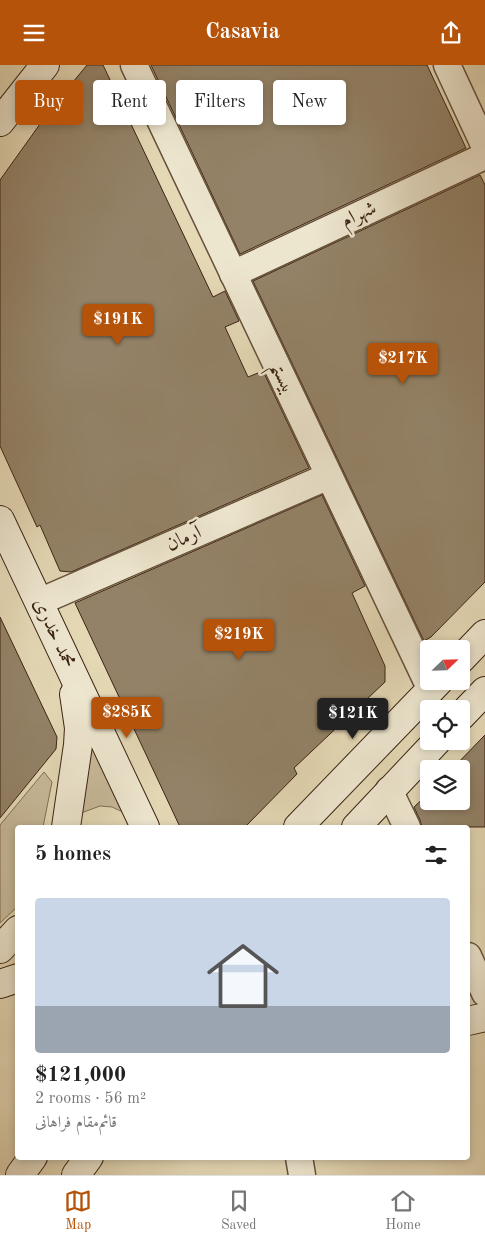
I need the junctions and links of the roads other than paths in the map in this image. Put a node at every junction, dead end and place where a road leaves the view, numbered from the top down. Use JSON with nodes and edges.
{"nodes":[{"id":1,"x":45,"y":65,"type":"edge"},
{"id":2,"x":134,"y":65,"type":"edge"},
{"id":3,"x":446,"y":65,"type":"edge"},
{"id":4,"x":0,"y":122,"type":"edge"},
{"id":5,"x":485,"y":147,"type":"edge"},
{"id":6,"x":485,"y":156,"type":"edge"},
{"id":7,"x":233,"y":274,"type":"junction"},
{"id":8,"x":329,"y":476,"type":"junction"},
{"id":9,"x":0,"y":520,"type":"edge"},
{"id":10,"x":39,"y":602,"type":"junction"},
{"id":11,"x":485,"y":634,"type":"edge"},
{"id":12,"x":470,"y":650,"type":"edge"},
{"id":13,"x":420,"y":656,"type":"edge"},
{"id":14,"x":70,"y":668,"type":"junction"},
{"id":15,"x":431,"y":690,"type":"edge"},
{"id":16,"x":485,"y":691,"type":"edge"},
{"id":17,"x":470,"y":707,"type":"edge"},
{"id":18,"x":428,"y":750,"type":"edge"},
{"id":19,"x":389,"y":791,"type":"junction"},
{"id":20,"x":66,"y":825,"type":"edge"},
{"id":21,"x":144,"y":825,"type":"edge"},
{"id":22,"x":300,"y":825,"type":"edge"},
{"id":23,"x":358,"y":825,"type":"edge"},
{"id":24,"x":406,"y":825,"type":"edge"},
{"id":25,"x":15,"y":934,"type":"edge"},
{"id":26,"x":0,"y":949,"type":"edge"},
{"id":27,"x":470,"y":960,"type":"edge"},
{"id":28,"x":15,"y":979,"type":"edge"},
{"id":29,"x":0,"y":984,"type":"edge"},
{"id":30,"x":485,"y":993,"type":"edge"},
{"id":31,"x":485,"y":1017,"type":"edge"},
{"id":32,"x":470,"y":1021,"type":"edge"},
{"id":33,"x":31,"y":1160,"type":"edge"},
{"id":34,"x":87,"y":1160,"type":"edge"},
{"id":35,"x":300,"y":1160,"type":"edge"},
{"id":36,"x":20,"y":1175,"type":"edge"},
{"id":37,"x":76,"y":1175,"type":"edge"},
{"id":38,"x":302,"y":1175,"type":"edge"}],
"edges":[{"from":1,"to":4,"type":"street"},
{"from":2,"to":7,"type":"street","name":"بیستم"},
{"from":3,"to":5,"type":"street"},
{"from":6,"to":7,"type":"street","name":"شهرام"},
{"from":7,"to":8,"type":"street","name":"بیستم"},
{"from":8,"to":10,"type":"street","name":"آرمان"},
{"from":8,"to":13,"type":"street","name":"بیستم"},
{"from":9,"to":10,"type":"street","name":"محمد خدری"},
{"from":10,"to":14,"type":"street","name":"محمد خدری"},
{"from":11,"to":12,"type":"street"},
{"from":14,"to":20,"type":"street"},
{"from":14,"to":21,"type":"street","name":"محمد خدری"},
{"from":15,"to":22,"type":"street"},
{"from":16,"to":17,"type":"street"},
{"from":18,"to":19,"type":"street"},
{"from":19,"to":23,"type":"street"},
{"from":19,"to":24,"type":"street"},
{"from":25,"to":26,"type":"street"},
{"from":27,"to":30,"type":"street"},
{"from":28,"to":29,"type":"street"},
{"from":31,"to":32,"type":"street"},
{"from":33,"to":36,"type":"street"},
{"from":34,"to":37,"type":"street"},
{"from":35,"to":38,"type":"street"}]}
